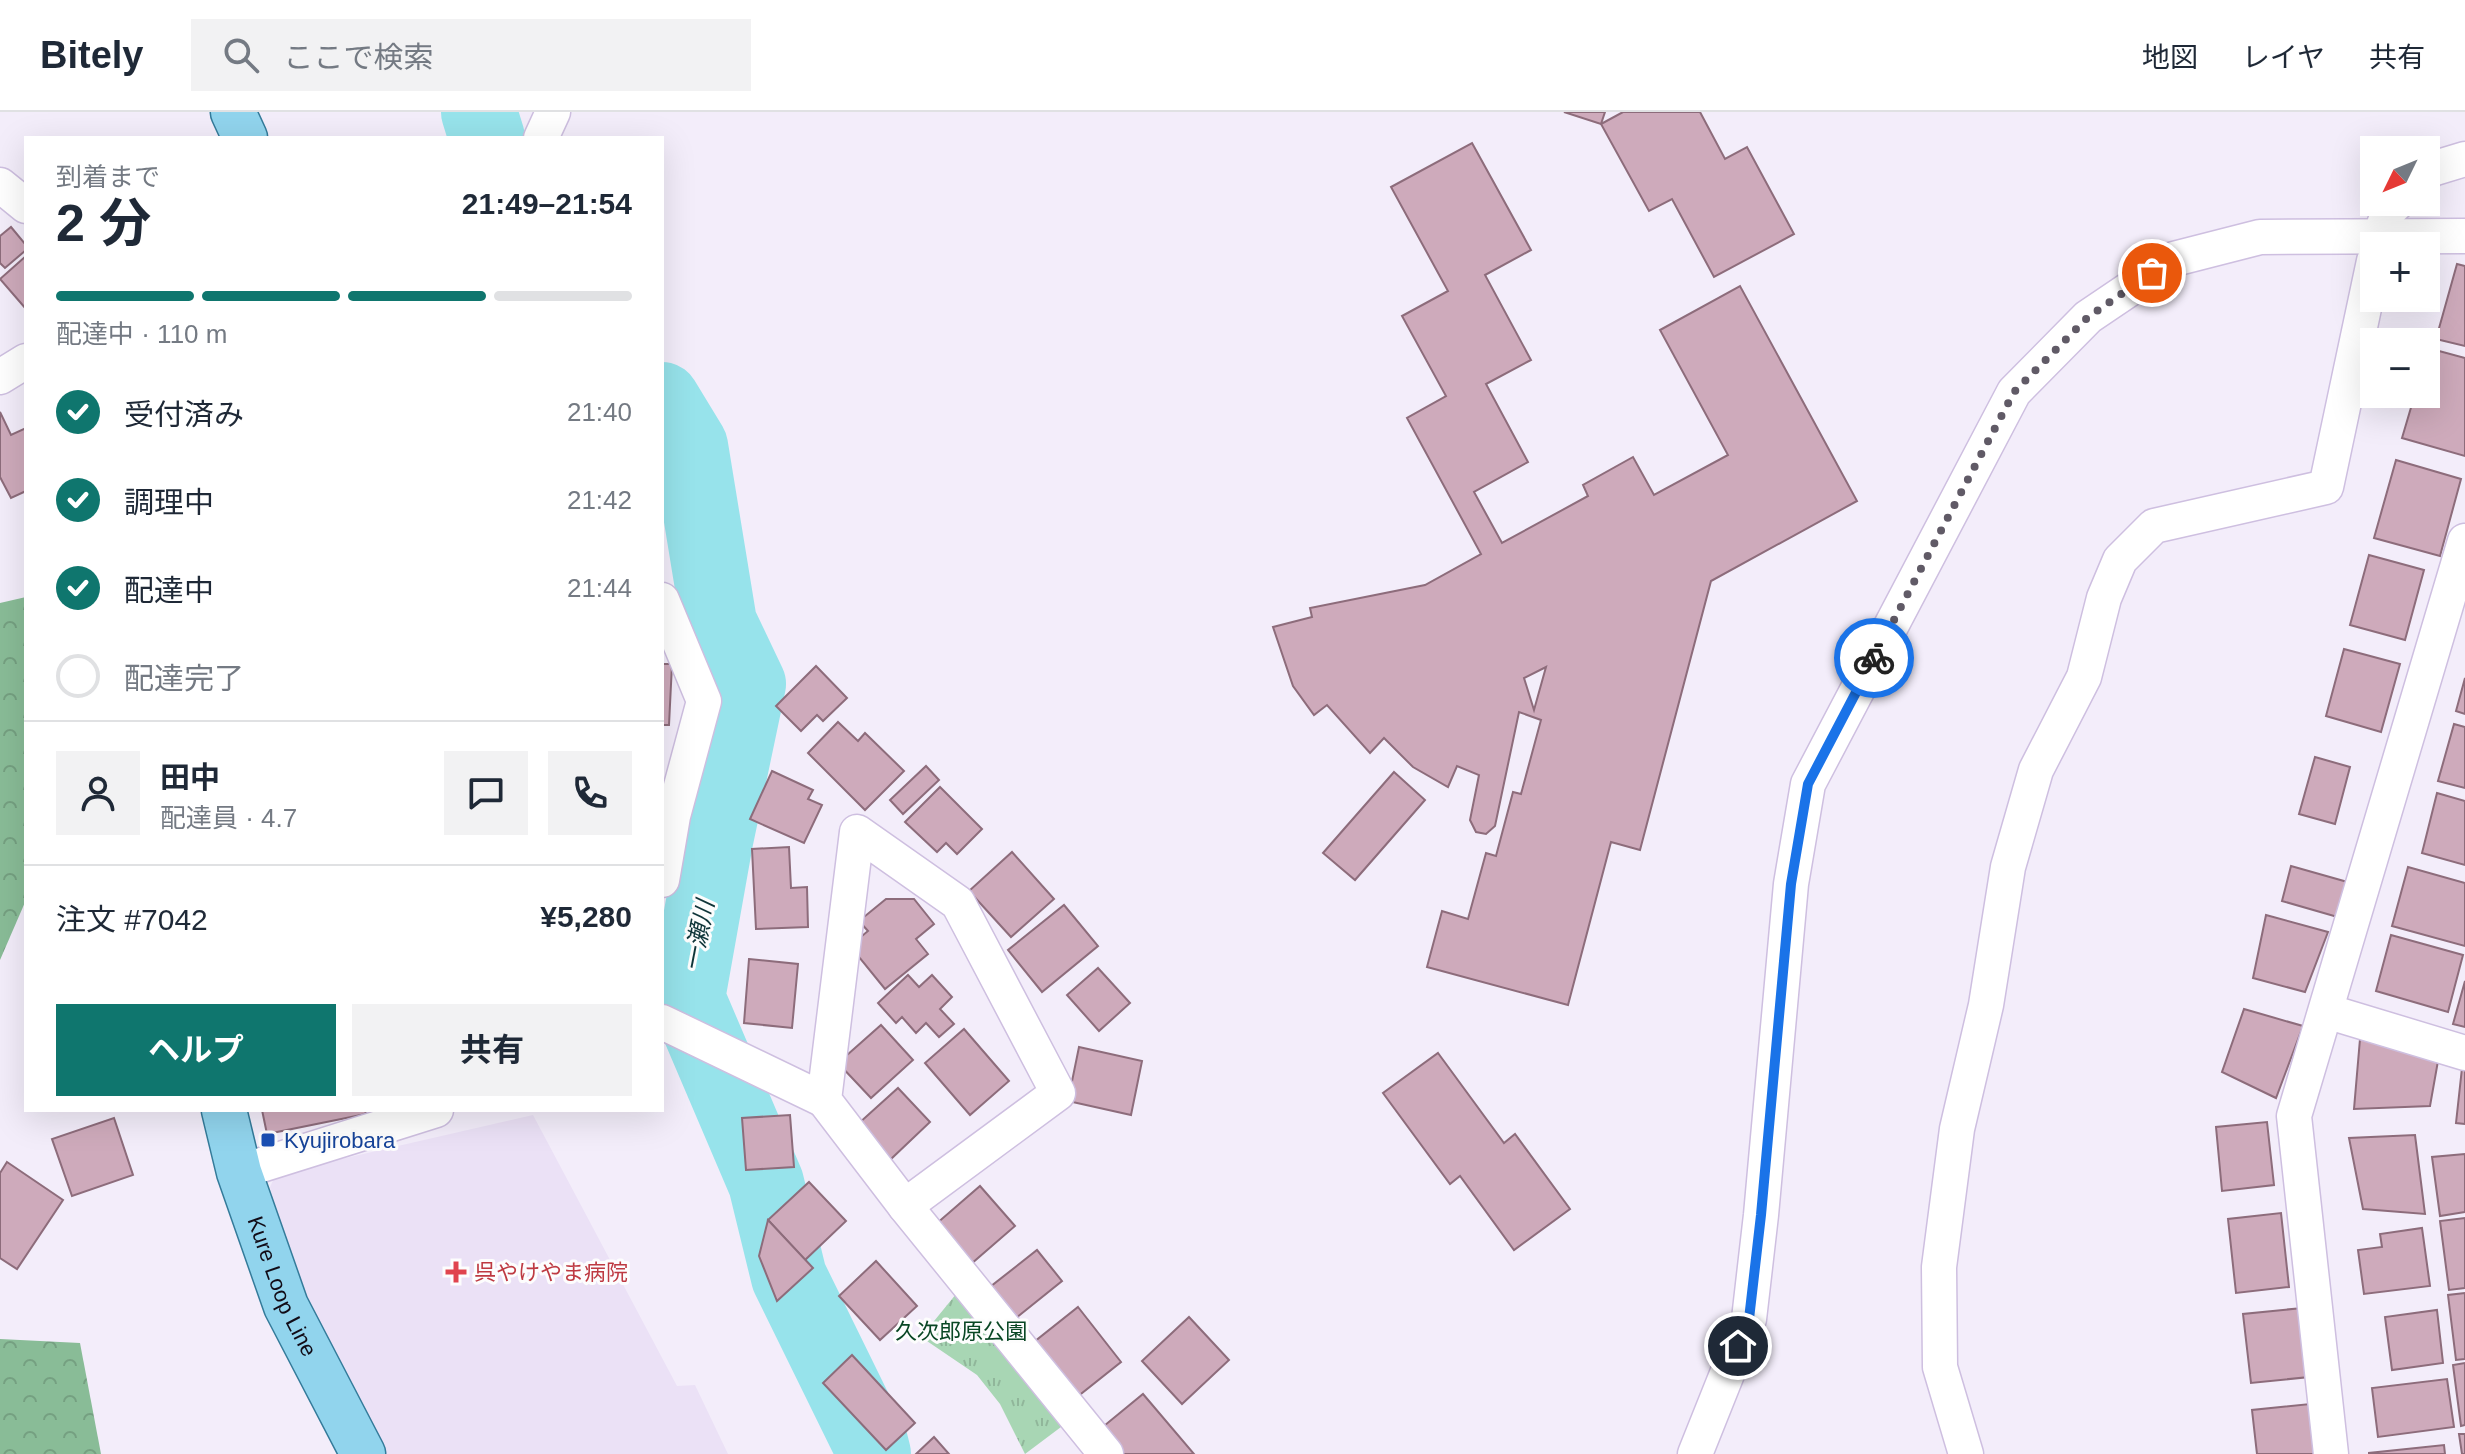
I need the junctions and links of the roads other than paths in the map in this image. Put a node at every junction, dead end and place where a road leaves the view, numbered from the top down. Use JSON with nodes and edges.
{"nodes":[{"id":1,"x":233,"y":112,"type":"edge"},
{"id":2,"x":553,"y":112,"type":"edge"},
{"id":3,"x":244,"y":136,"type":"edge"},
{"id":4,"x":542,"y":136,"type":"edge"},
{"id":5,"x":2465,"y":159,"type":"edge"},
{"id":6,"x":2440,"y":167,"type":"edge"},
{"id":7,"x":0,"y":185,"type":"edge"},
{"id":8,"x":24,"y":204,"type":"edge"},
{"id":9,"x":2465,"y":236,"type":"edge"},
{"id":10,"x":2440,"y":239,"type":"edge"},
{"id":11,"x":2360,"y":246,"type":"edge"},
{"id":12,"x":2363,"y":312,"type":"edge"},
{"id":13,"x":24,"y":362,"type":"edge"},
{"id":14,"x":0,"y":377,"type":"edge"},
{"id":15,"x":2465,"y":541,"type":"edge"},
{"id":16,"x":664,"y":605,"type":"edge"},
{"id":17,"x":664,"y":868,"type":"edge"},
{"id":18,"x":2326,"y":1011,"type":"junction"},
{"id":19,"x":664,"y":1023,"type":"edge"},
{"id":20,"x":2465,"y":1053,"type":"edge"},
{"id":21,"x":824,"y":1100,"type":"junction"},
{"id":22,"x":224,"y":1112,"type":"edge"},
{"id":23,"x":414,"y":1113,"type":"edge"},
{"id":24,"x":239,"y":1172,"type":"junction"},
{"id":25,"x":905,"y":1206,"type":"junction"},
{"id":26,"x":363,"y":1454,"type":"edge"},
{"id":27,"x":1106,"y":1454,"type":"edge"},
{"id":28,"x":1695,"y":1454,"type":"edge"},
{"id":29,"x":1966,"y":1454,"type":"edge"},
{"id":30,"x":2331,"y":1454,"type":"edge"}],
"edges":[{"from":1,"to":3,"type":"main road"},
{"from":2,"to":4,"type":"street"},
{"from":5,"to":6,"type":"street"},
{"from":7,"to":8,"type":"street"},
{"from":9,"to":10,"type":"street"},
{"from":11,"to":28,"type":"street"},
{"from":12,"to":29,"type":"street"},
{"from":13,"to":14,"type":"street"},
{"from":15,"to":18,"type":"street"},
{"from":16,"to":17,"type":"street"},
{"from":18,"to":20,"type":"street"},
{"from":18,"to":30,"type":"street"},
{"from":19,"to":21,"type":"street"},
{"from":21,"to":25,"type":"street"},
{"from":21,"to":25,"type":"street"},
{"from":22,"to":24,"type":"main road","name":"Kure Loop Line"},
{"from":23,"to":24,"type":"street"},
{"from":24,"to":26,"type":"main road","name":"Kure Loop Line"},
{"from":25,"to":27,"type":"street"}]}
